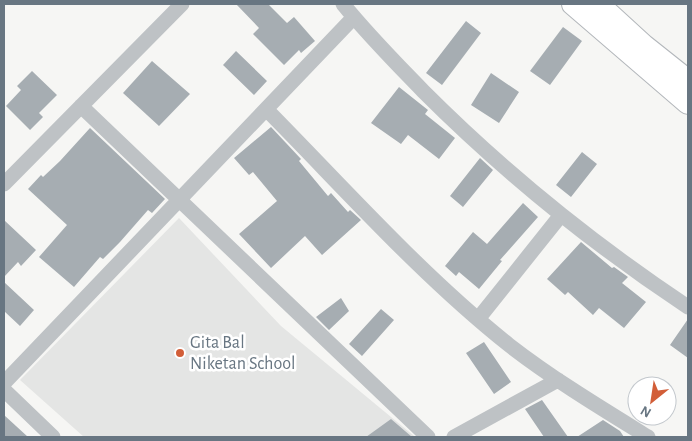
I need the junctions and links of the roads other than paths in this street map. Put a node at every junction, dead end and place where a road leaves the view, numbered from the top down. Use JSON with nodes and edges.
{"nodes":[{"id":1,"x":182,"y":4,"type":"edge"},
{"id":2,"x":344,"y":4,"type":"edge"},
{"id":3,"x":573,"y":4,"type":"edge"},
{"id":4,"x":598,"y":4,"type":"edge"},
{"id":5,"x":354,"y":17,"type":"junction"},
{"id":6,"x":688,"y":81,"type":"edge"},
{"id":7,"x":688,"y":103,"type":"edge"},
{"id":8,"x":81,"y":106,"type":"junction"},
{"id":9,"x":267,"y":110,"type":"junction"},
{"id":10,"x":4,"y":184,"type":"edge"},
{"id":11,"x":181,"y":200,"type":"junction"},
{"id":12,"x":561,"y":215,"type":"junction"},
{"id":13,"x":688,"y":307,"type":"edge"},
{"id":14,"x":478,"y":319,"type":"junction"},
{"id":15,"x":558,"y":380,"type":"junction"},
{"id":16,"x":4,"y":383,"type":"edge"},
{"id":17,"x":4,"y":390,"type":"edge"},
{"id":18,"x":53,"y":437,"type":"edge"},
{"id":19,"x":428,"y":437,"type":"edge"},
{"id":20,"x":454,"y":437,"type":"edge"},
{"id":21,"x":648,"y":437,"type":"edge"}],
"edges":[{"from":1,"to":8,"type":"street"},
{"from":2,"to":5,"type":"street"},
{"from":3,"to":7,"type":"street"},
{"from":4,"to":6,"type":"street"},
{"from":5,"to":9,"type":"street"},
{"from":5,"to":12,"type":"street"},
{"from":8,"to":10,"type":"street"},
{"from":8,"to":11,"type":"street"},
{"from":9,"to":11,"type":"street"},
{"from":9,"to":14,"type":"street"},
{"from":11,"to":16,"type":"street"},
{"from":11,"to":19,"type":"street"},
{"from":12,"to":13,"type":"street"},
{"from":12,"to":14,"type":"street"},
{"from":14,"to":15,"type":"street"},
{"from":15,"to":20,"type":"street"},
{"from":15,"to":21,"type":"street"},
{"from":17,"to":18,"type":"street"}]}
